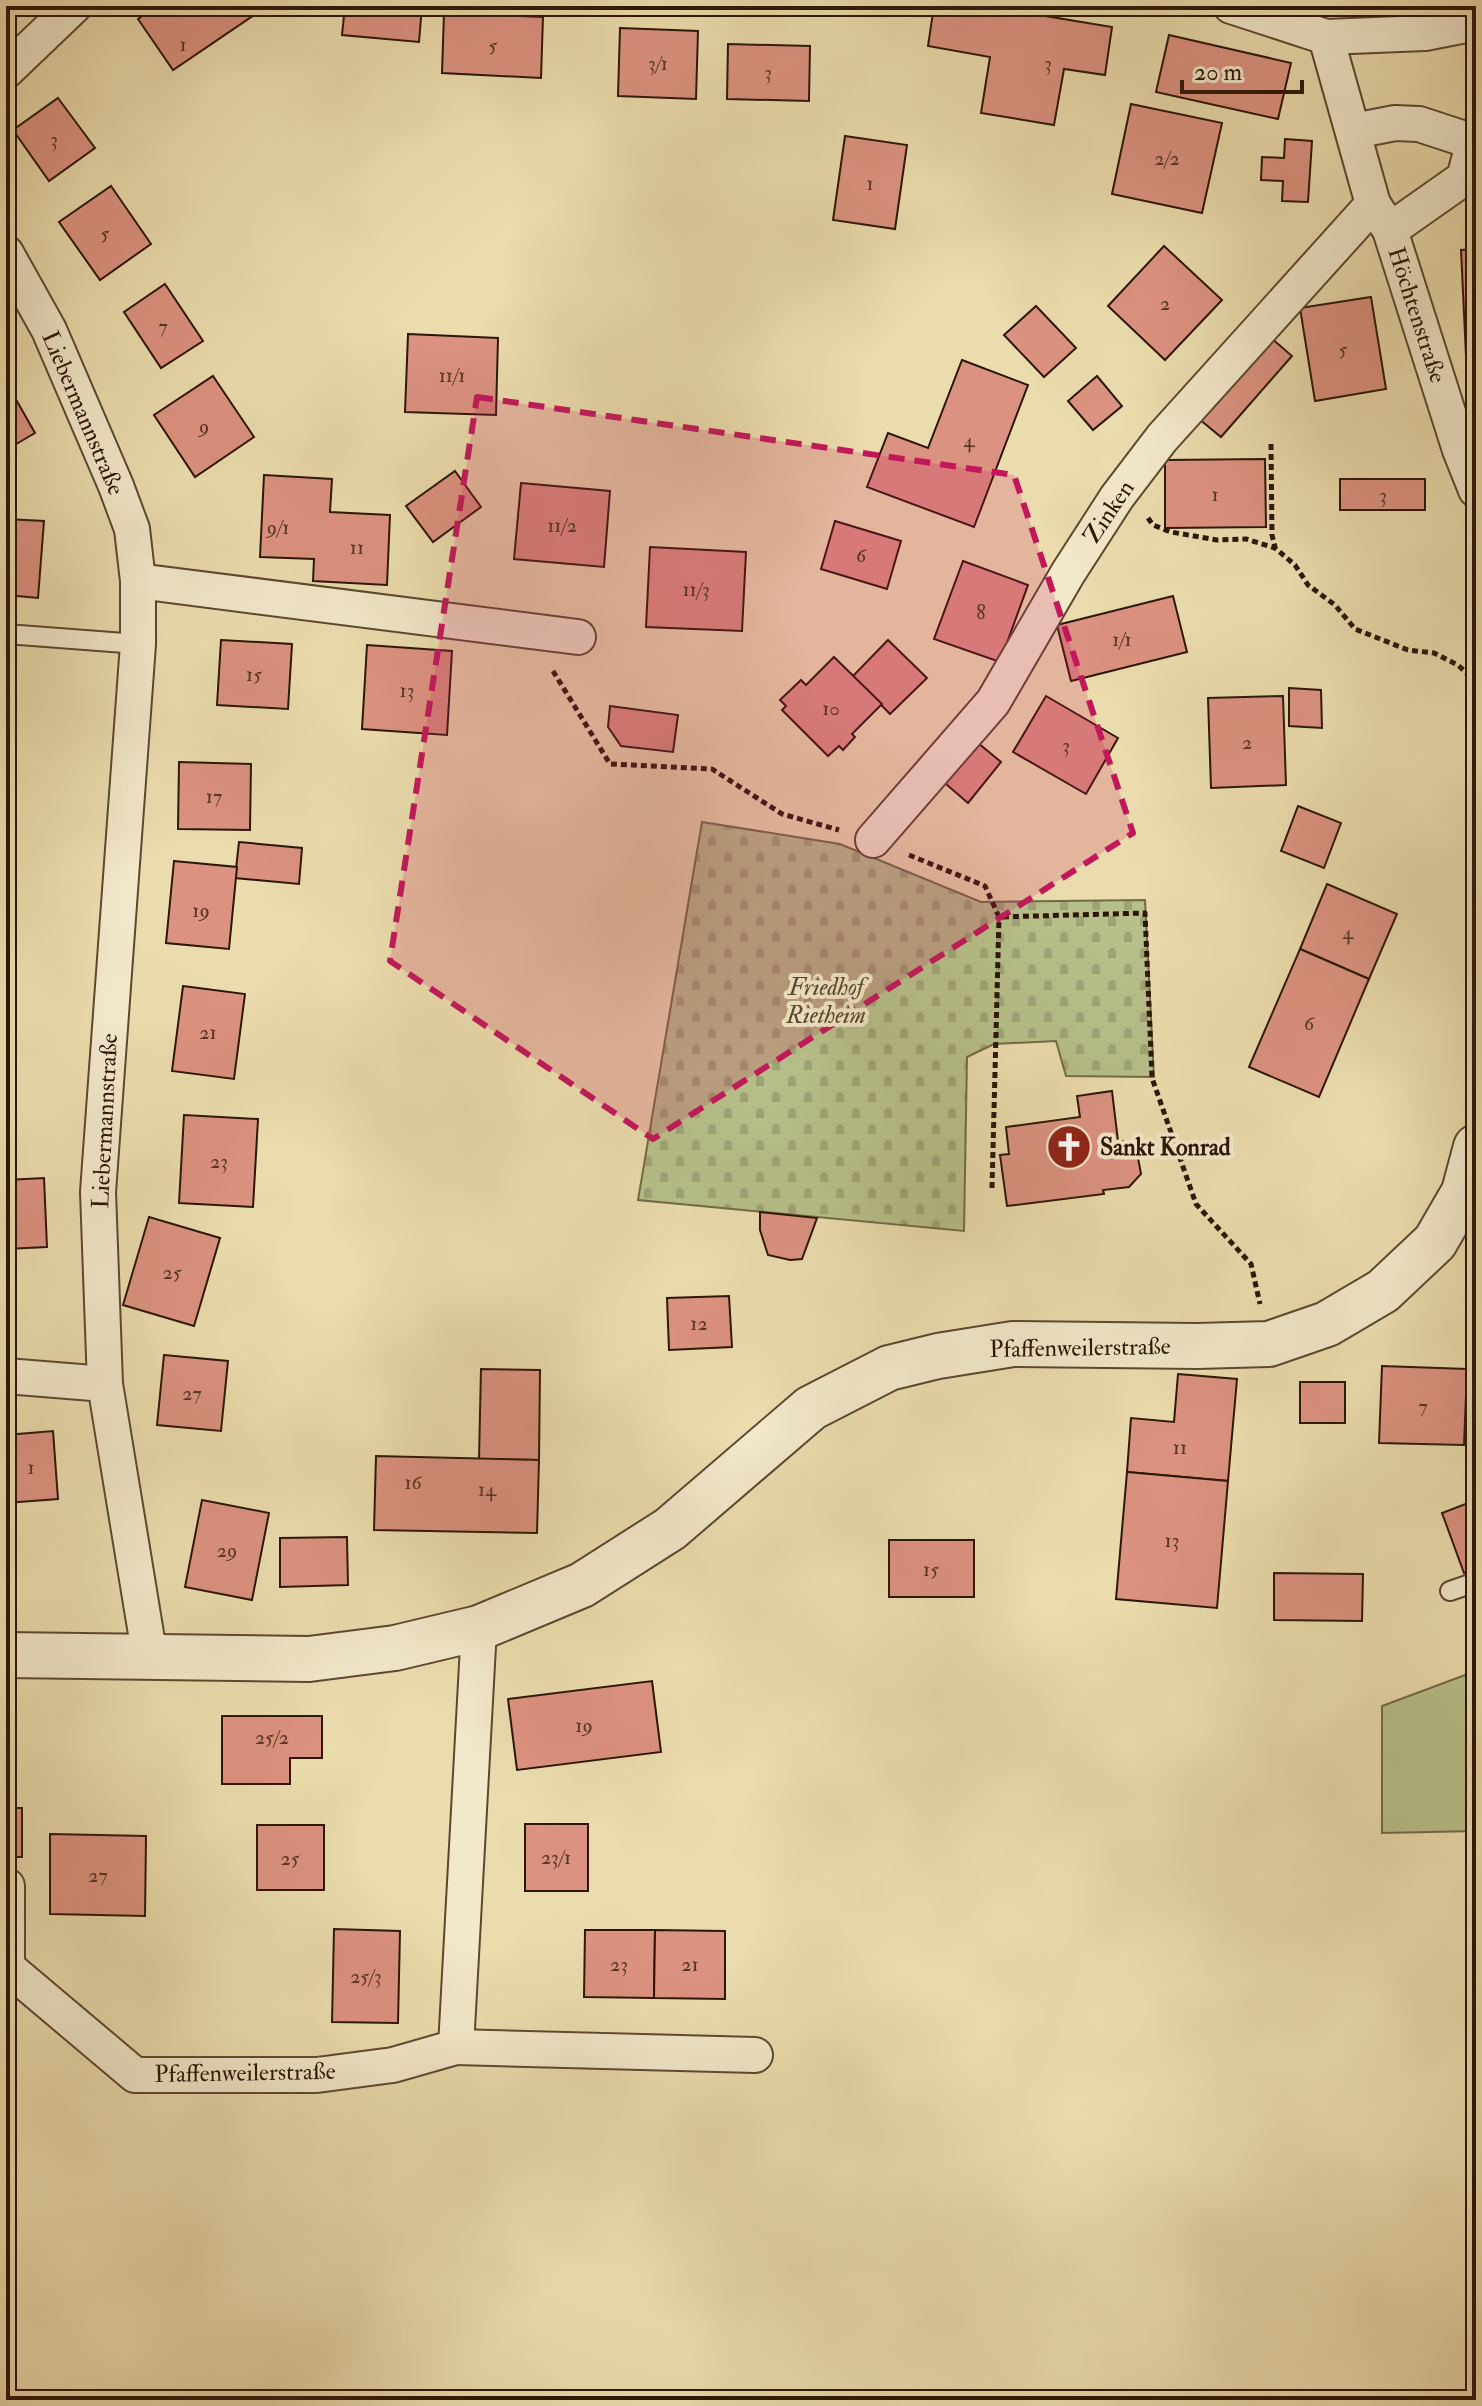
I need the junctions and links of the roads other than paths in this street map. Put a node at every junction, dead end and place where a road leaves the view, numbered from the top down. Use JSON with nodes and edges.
{"nodes":[{"id":1,"x":74,"y":6,"type":"edge"},
{"id":2,"x":1231,"y":6,"type":"edge"},
{"id":3,"x":1476,"y":23,"type":"edge"},
{"id":4,"x":1326,"y":37,"type":"junction"},
{"id":5,"x":6,"y":71,"type":"edge"},
{"id":6,"x":1354,"y":131,"type":"junction"},
{"id":7,"x":1475,"y":138,"type":"edge"},
{"id":8,"x":1470,"y":178,"type":"edge"},
{"id":9,"x":1382,"y":217,"type":"junction"},
{"id":10,"x":6,"y":253,"type":"edge"},
{"id":11,"x":1476,"y":490,"type":"edge"},
{"id":12,"x":138,"y":581,"type":"junction"},
{"id":13,"x":6,"y":634,"type":"edge"},
{"id":14,"x":578,"y":637,"type":"dead end"},
{"id":15,"x":138,"y":644,"type":"junction"},
{"id":16,"x":873,"y":840,"type":"road end"},
{"id":17,"x":1476,"y":1147,"type":"edge"},
{"id":18,"x":1470,"y":1198,"type":"edge"},
{"id":19,"x":6,"y":1376,"type":"edge"},
{"id":20,"x":105,"y":1384,"type":"junction"},
{"id":21,"x":1476,"y":1582,"type":"edge"},
{"id":22,"x":1450,"y":1591,"type":"dead end"},
{"id":23,"x":479,"y":1628,"type":"junction"},
{"id":24,"x":6,"y":1655,"type":"edge"},
{"id":25,"x":150,"y":1658,"type":"junction"},
{"id":26,"x":7,"y":1886,"type":"edge"},
{"id":27,"x":456,"y":2047,"type":"junction"},
{"id":28,"x":755,"y":2055,"type":"dead end"}],
"edges":[{"from":1,"to":5,"type":"street"},
{"from":2,"to":4,"type":"street"},
{"from":3,"to":4,"type":"street"},
{"from":4,"to":6,"type":"street"},
{"from":6,"to":7,"type":"street","name":"Höchtenstraße"},
{"from":6,"to":9,"type":"street","name":"Höchtenstraße"},
{"from":7,"to":8,"type":"street","name":"Höchtenstraße"},
{"from":8,"to":9,"type":"street","name":"Höchtenstraße"},
{"from":9,"to":11,"type":"street","name":"Höchtenstraße"},
{"from":9,"to":16,"type":"street","name":"Zinken"},
{"from":10,"to":12,"type":"street","name":"Liebermannstraße"},
{"from":12,"to":14,"type":"street"},
{"from":12,"to":15,"type":"street","name":"Liebermannstraße"},
{"from":13,"to":15,"type":"lane"},
{"from":15,"to":20,"type":"street","name":"Liebermannstraße"},
{"from":17,"to":18,"type":"street","name":"Pfaffenweilerstraße"},
{"from":18,"to":23,"type":"street","name":"Pfaffenweilerstraße"},
{"from":19,"to":20,"type":"street"},
{"from":20,"to":25,"type":"street","name":"Liebermannstraße"},
{"from":21,"to":22,"type":"lane"},
{"from":23,"to":25,"type":"street","name":"Pfaffenweilerstraße"},
{"from":23,"to":27,"type":"street"},
{"from":24,"to":25,"type":"street","name":"Pfaffenweilerstraße"},
{"from":26,"to":27,"type":"street","name":"Pfaffenweilerstraße"},
{"from":27,"to":28,"type":"street","name":"Pfaffenweilerstraße"}]}
